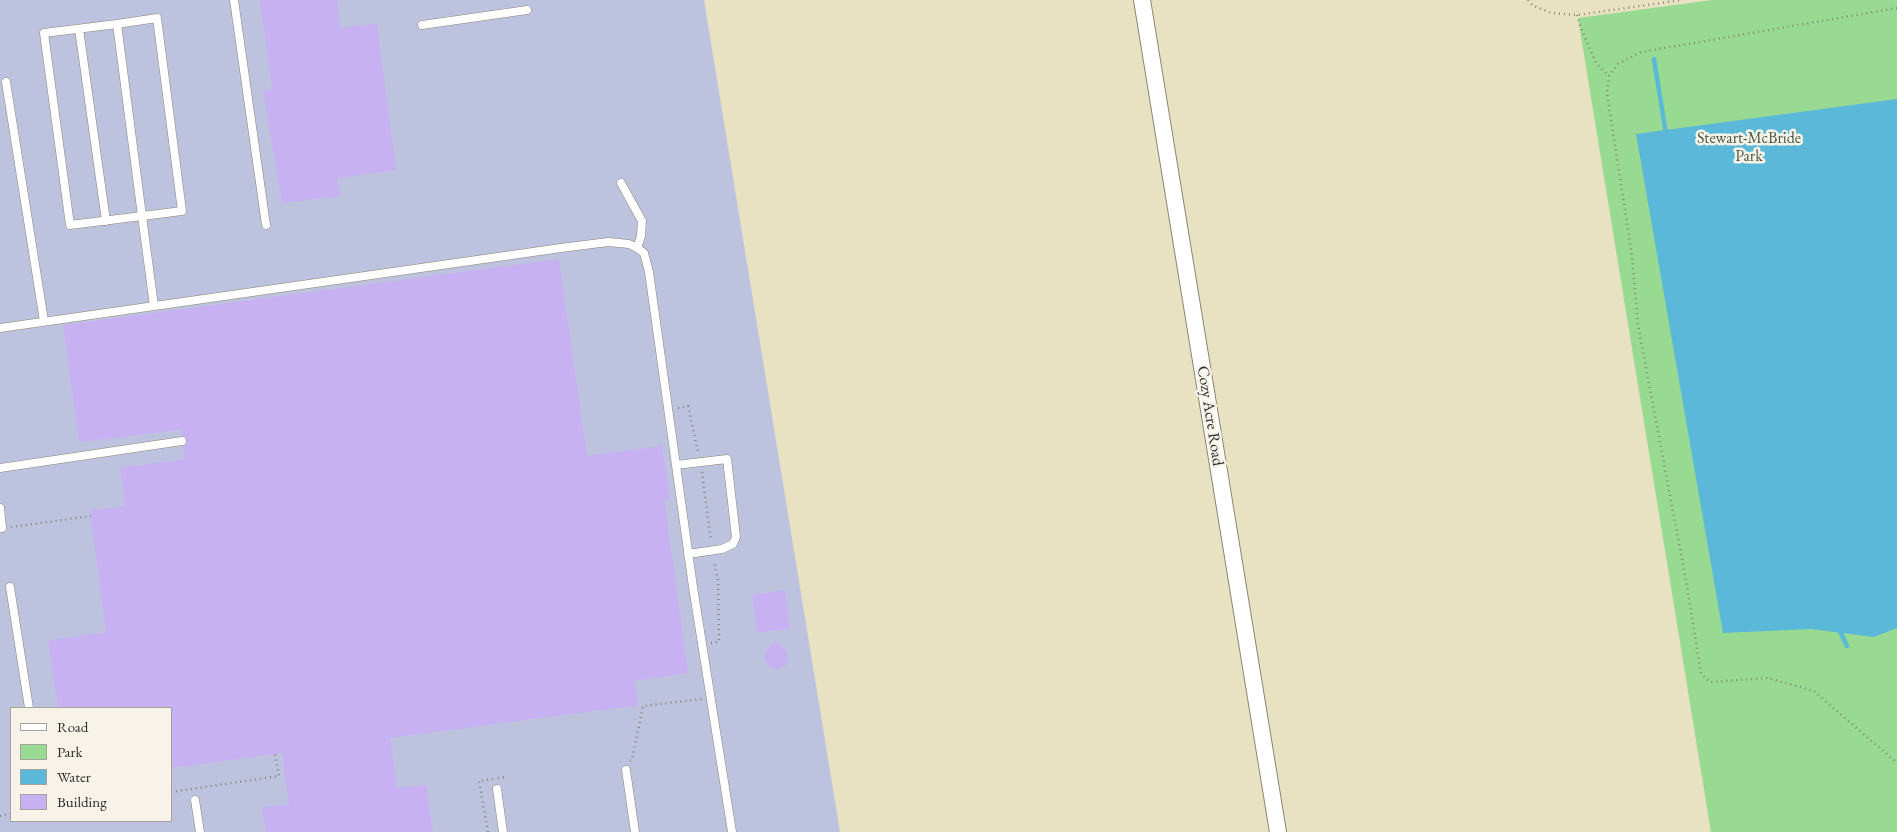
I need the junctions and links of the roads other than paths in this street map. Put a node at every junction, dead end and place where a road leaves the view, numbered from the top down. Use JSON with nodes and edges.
{"nodes":[{"id":1,"x":234,"y":0,"type":"edge"},
{"id":2,"x":1142,"y":0,"type":"edge"},
{"id":3,"x":527,"y":10,"type":"dead end"},
{"id":4,"x":117,"y":24,"type":"junction"},
{"id":5,"x":422,"y":24,"type":"dead end"},
{"id":6,"x":79,"y":29,"type":"junction"},
{"id":7,"x":6,"y":82,"type":"dead end"},
{"id":8,"x":621,"y":183,"type":"dead end"},
{"id":9,"x":142,"y":216,"type":"junction"},
{"id":10,"x":106,"y":220,"type":"junction"},
{"id":11,"x":266,"y":225,"type":"dead end"},
{"id":12,"x":637,"y":248,"type":"junction"},
{"id":13,"x":154,"y":306,"type":"junction"},
{"id":14,"x":44,"y":321,"type":"junction"},
{"id":15,"x":0,"y":328,"type":"edge"},
{"id":16,"x":182,"y":441,"type":"dead end"},
{"id":17,"x":676,"y":465,"type":"junction"},
{"id":18,"x":0,"y":468,"type":"edge"},
{"id":19,"x":0,"y":508,"type":"edge"},
{"id":20,"x":2,"y":528,"type":"road end"},
{"id":21,"x":688,"y":554,"type":"junction"},
{"id":22,"x":10,"y":587,"type":"dead end"},
{"id":23,"x":29,"y":707,"type":"edge"},
{"id":24,"x":626,"y":770,"type":"dead end"},
{"id":25,"x":497,"y":789,"type":"dead end"},
{"id":26,"x":195,"y":800,"type":"dead end"},
{"id":27,"x":200,"y":832,"type":"edge"},
{"id":28,"x":503,"y":832,"type":"edge"},
{"id":29,"x":635,"y":832,"type":"edge"},
{"id":30,"x":732,"y":832,"type":"edge"},
{"id":31,"x":1278,"y":832,"type":"edge"}],
"edges":[{"from":1,"to":11,"type":"lane"},
{"from":2,"to":31,"type":"street","name":"Cozy Acre Road"},
{"from":3,"to":5,"type":"lane"},
{"from":4,"to":6,"type":"lane"},
{"from":4,"to":9,"type":"lane"},
{"from":4,"to":9,"type":"lane"},
{"from":6,"to":10,"type":"lane"},
{"from":6,"to":10,"type":"lane"},
{"from":7,"to":14,"type":"lane"},
{"from":8,"to":12,"type":"lane"},
{"from":9,"to":10,"type":"lane"},
{"from":9,"to":13,"type":"lane"},
{"from":12,"to":13,"type":"lane"},
{"from":12,"to":17,"type":"lane"},
{"from":13,"to":14,"type":"lane"},
{"from":14,"to":15,"type":"lane"},
{"from":16,"to":18,"type":"lane"},
{"from":17,"to":21,"type":"lane"},
{"from":17,"to":21,"type":"lane"},
{"from":19,"to":20,"type":"lane"},
{"from":21,"to":30,"type":"lane"},
{"from":22,"to":23,"type":"lane"},
{"from":24,"to":29,"type":"lane"},
{"from":25,"to":28,"type":"lane"},
{"from":26,"to":27,"type":"lane"}]}
